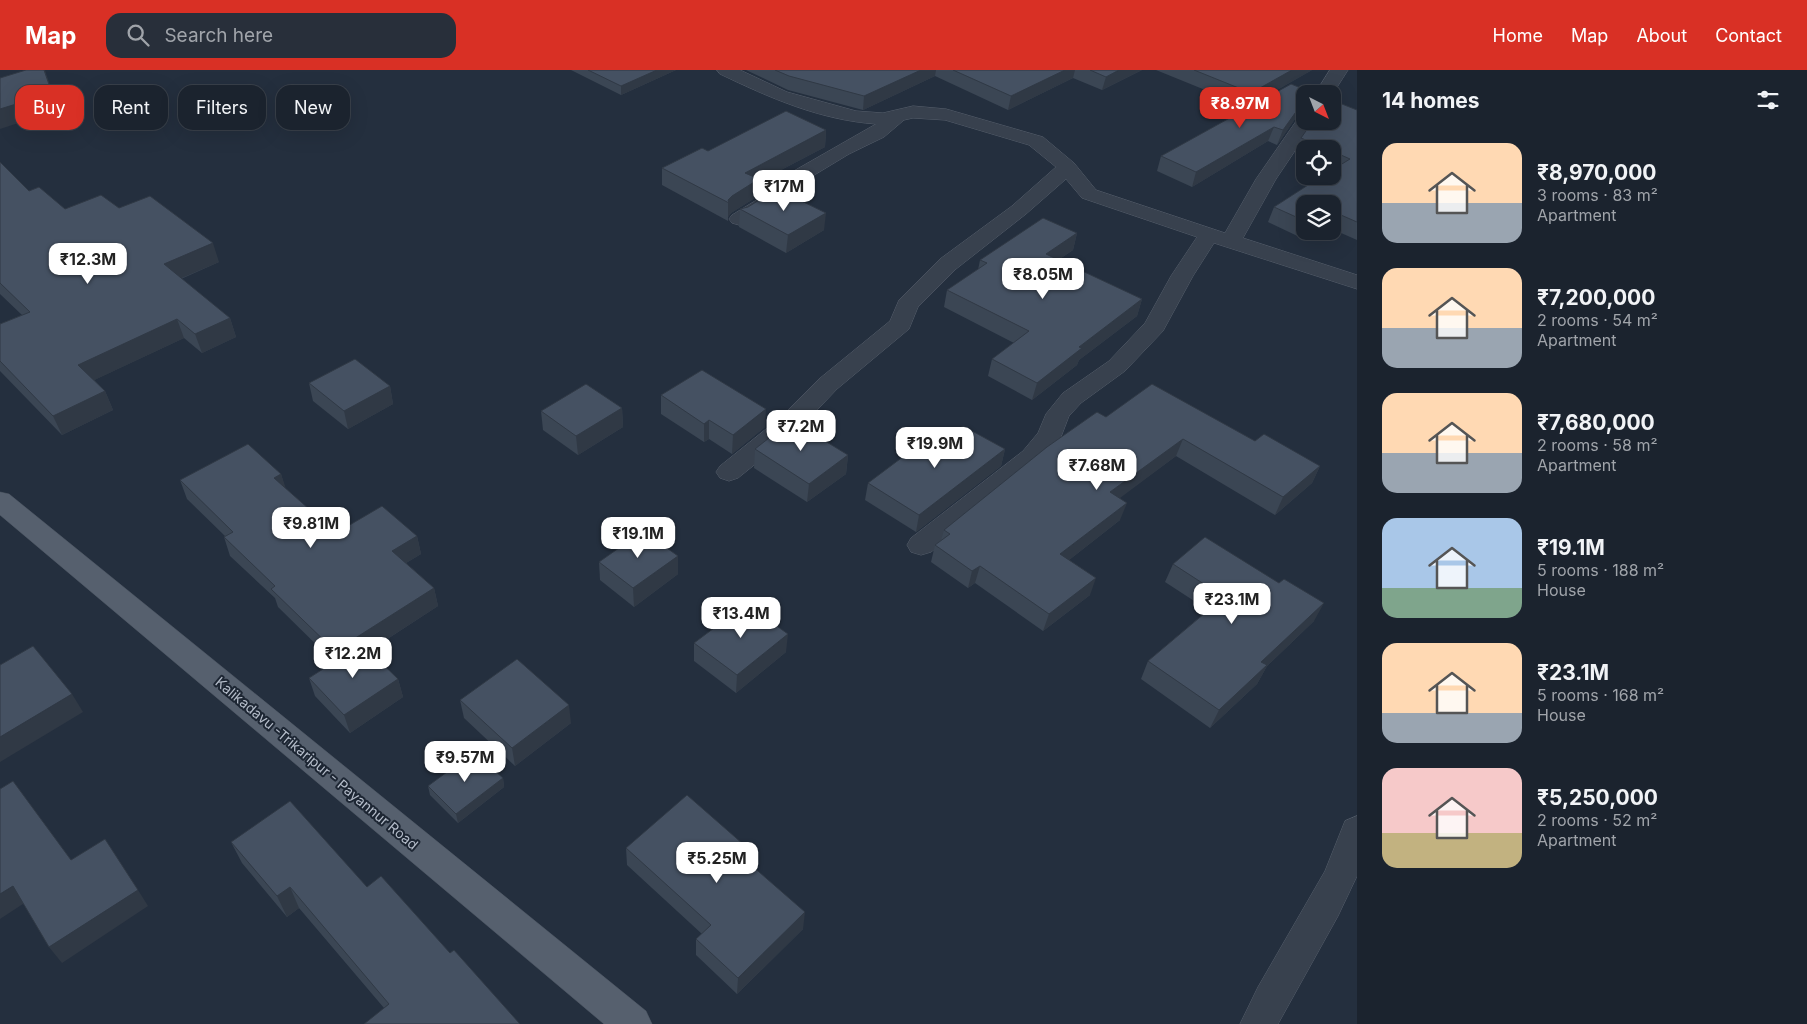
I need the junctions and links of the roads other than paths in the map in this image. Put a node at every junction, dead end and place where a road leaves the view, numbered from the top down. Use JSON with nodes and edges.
{"nodes":[{"id":1,"x":726,"y":70,"type":"edge"},
{"id":2,"x":1340,"y":70,"type":"edge"},
{"id":3,"x":1330,"y":85,"type":"edge"},
{"id":4,"x":898,"y":115,"type":"junction"},
{"id":5,"x":1300,"y":130,"type":"edge"},
{"id":6,"x":1067,"y":167,"type":"junction"},
{"id":7,"x":739,"y":219,"type":"edge"},
{"id":8,"x":1220,"y":238,"type":"junction"},
{"id":9,"x":1357,"y":282,"type":"edge"},
{"id":10,"x":729,"y":472,"type":"dead end"},
{"id":11,"x":0,"y":501,"type":"edge"},
{"id":12,"x":920,"y":545,"type":"dead end"},
{"id":13,"x":1357,"y":830,"type":"edge"},
{"id":14,"x":633,"y":1024,"type":"edge"},
{"id":15,"x":1259,"y":1024,"type":"edge"}],
"edges":[{"from":1,"to":4,"type":"street"},
{"from":2,"to":3,"type":"street"},
{"from":4,"to":6,"type":"street"},
{"from":4,"to":7,"type":"street"},
{"from":5,"to":8,"type":"street"},
{"from":6,"to":8,"type":"street"},
{"from":6,"to":10,"type":"street"},
{"from":8,"to":9,"type":"street"},
{"from":8,"to":12,"type":"street"},
{"from":11,"to":14,"type":"main road","name":"Kalikadavu -Trikaripur - Payannur Road"},
{"from":13,"to":15,"type":"street"}]}
